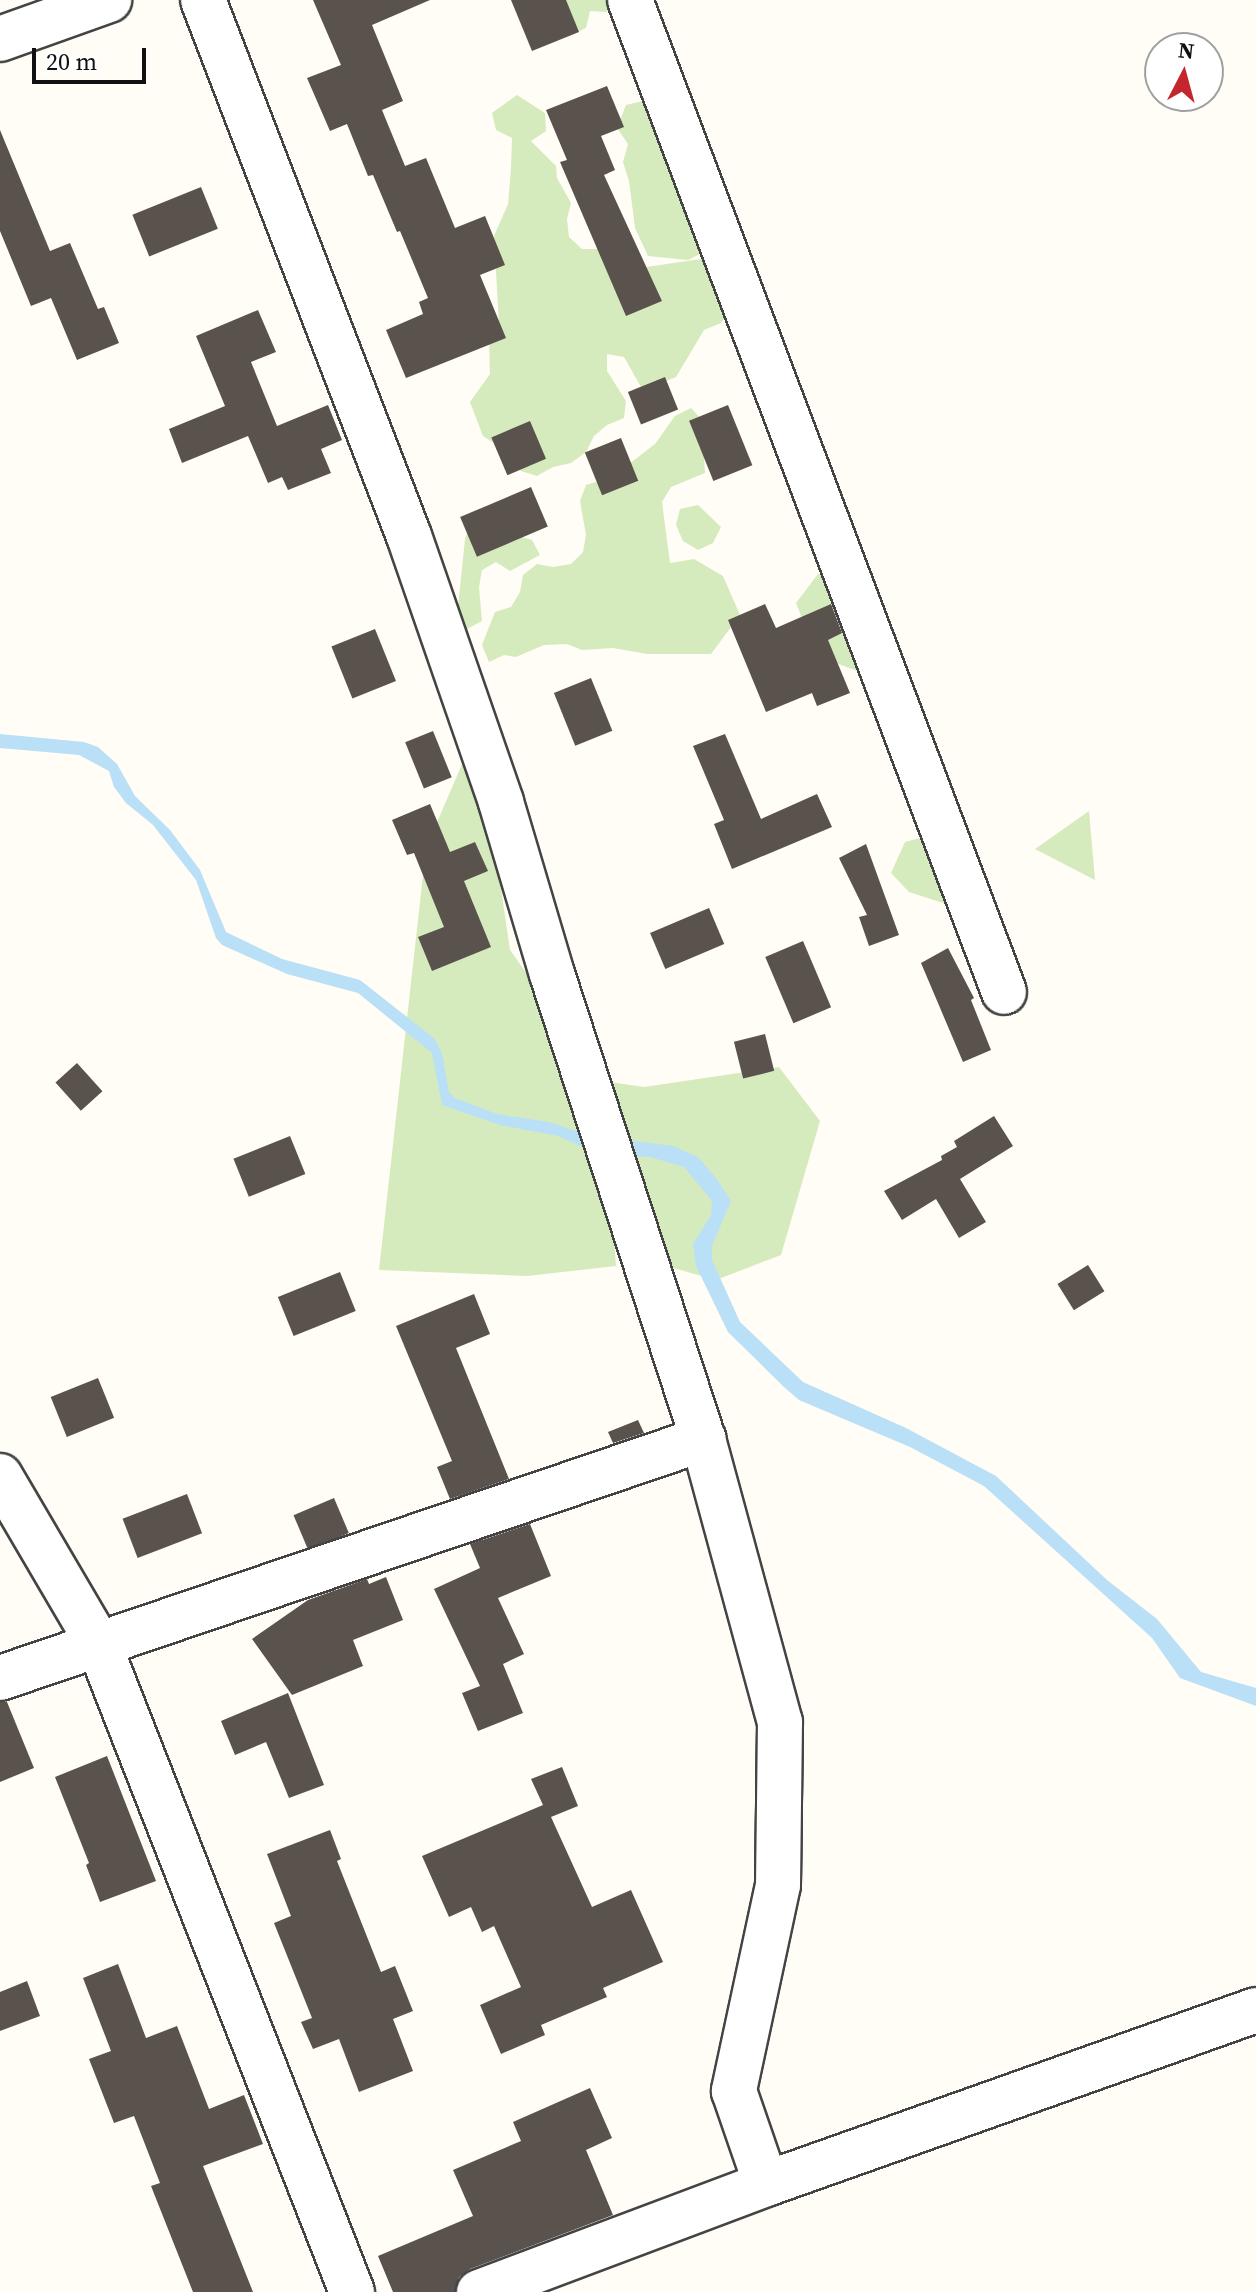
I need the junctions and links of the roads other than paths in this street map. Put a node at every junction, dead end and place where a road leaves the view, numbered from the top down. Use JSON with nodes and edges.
{"nodes":[{"id":1,"x":109,"y":0,"type":"edge"},
{"id":2,"x":203,"y":0,"type":"edge"},
{"id":3,"x":630,"y":0,"type":"edge"},
{"id":4,"x":0,"y":39,"type":"edge"},
{"id":5,"x":1004,"y":992,"type":"dead end"},
{"id":6,"x":703,"y":1439,"type":"junction"},
{"id":7,"x":0,"y":1476,"type":"edge"},
{"id":8,"x":99,"y":1645,"type":"junction"},
{"id":9,"x":0,"y":1678,"type":"edge"},
{"id":10,"x":1256,"y":2010,"type":"edge"},
{"id":11,"x":766,"y":2184,"type":"junction"},
{"id":12,"x":352,"y":2292,"type":"edge"},
{"id":13,"x":479,"y":2292,"type":"edge"}],
"edges":[{"from":1,"to":4,"type":"street"},
{"from":2,"to":6,"type":"street"},
{"from":3,"to":5,"type":"street"},
{"from":6,"to":8,"type":"street"},
{"from":6,"to":11,"type":"street"},
{"from":7,"to":8,"type":"street"},
{"from":8,"to":9,"type":"street"},
{"from":8,"to":12,"type":"street"},
{"from":10,"to":11,"type":"street"},
{"from":11,"to":13,"type":"street"}]}
